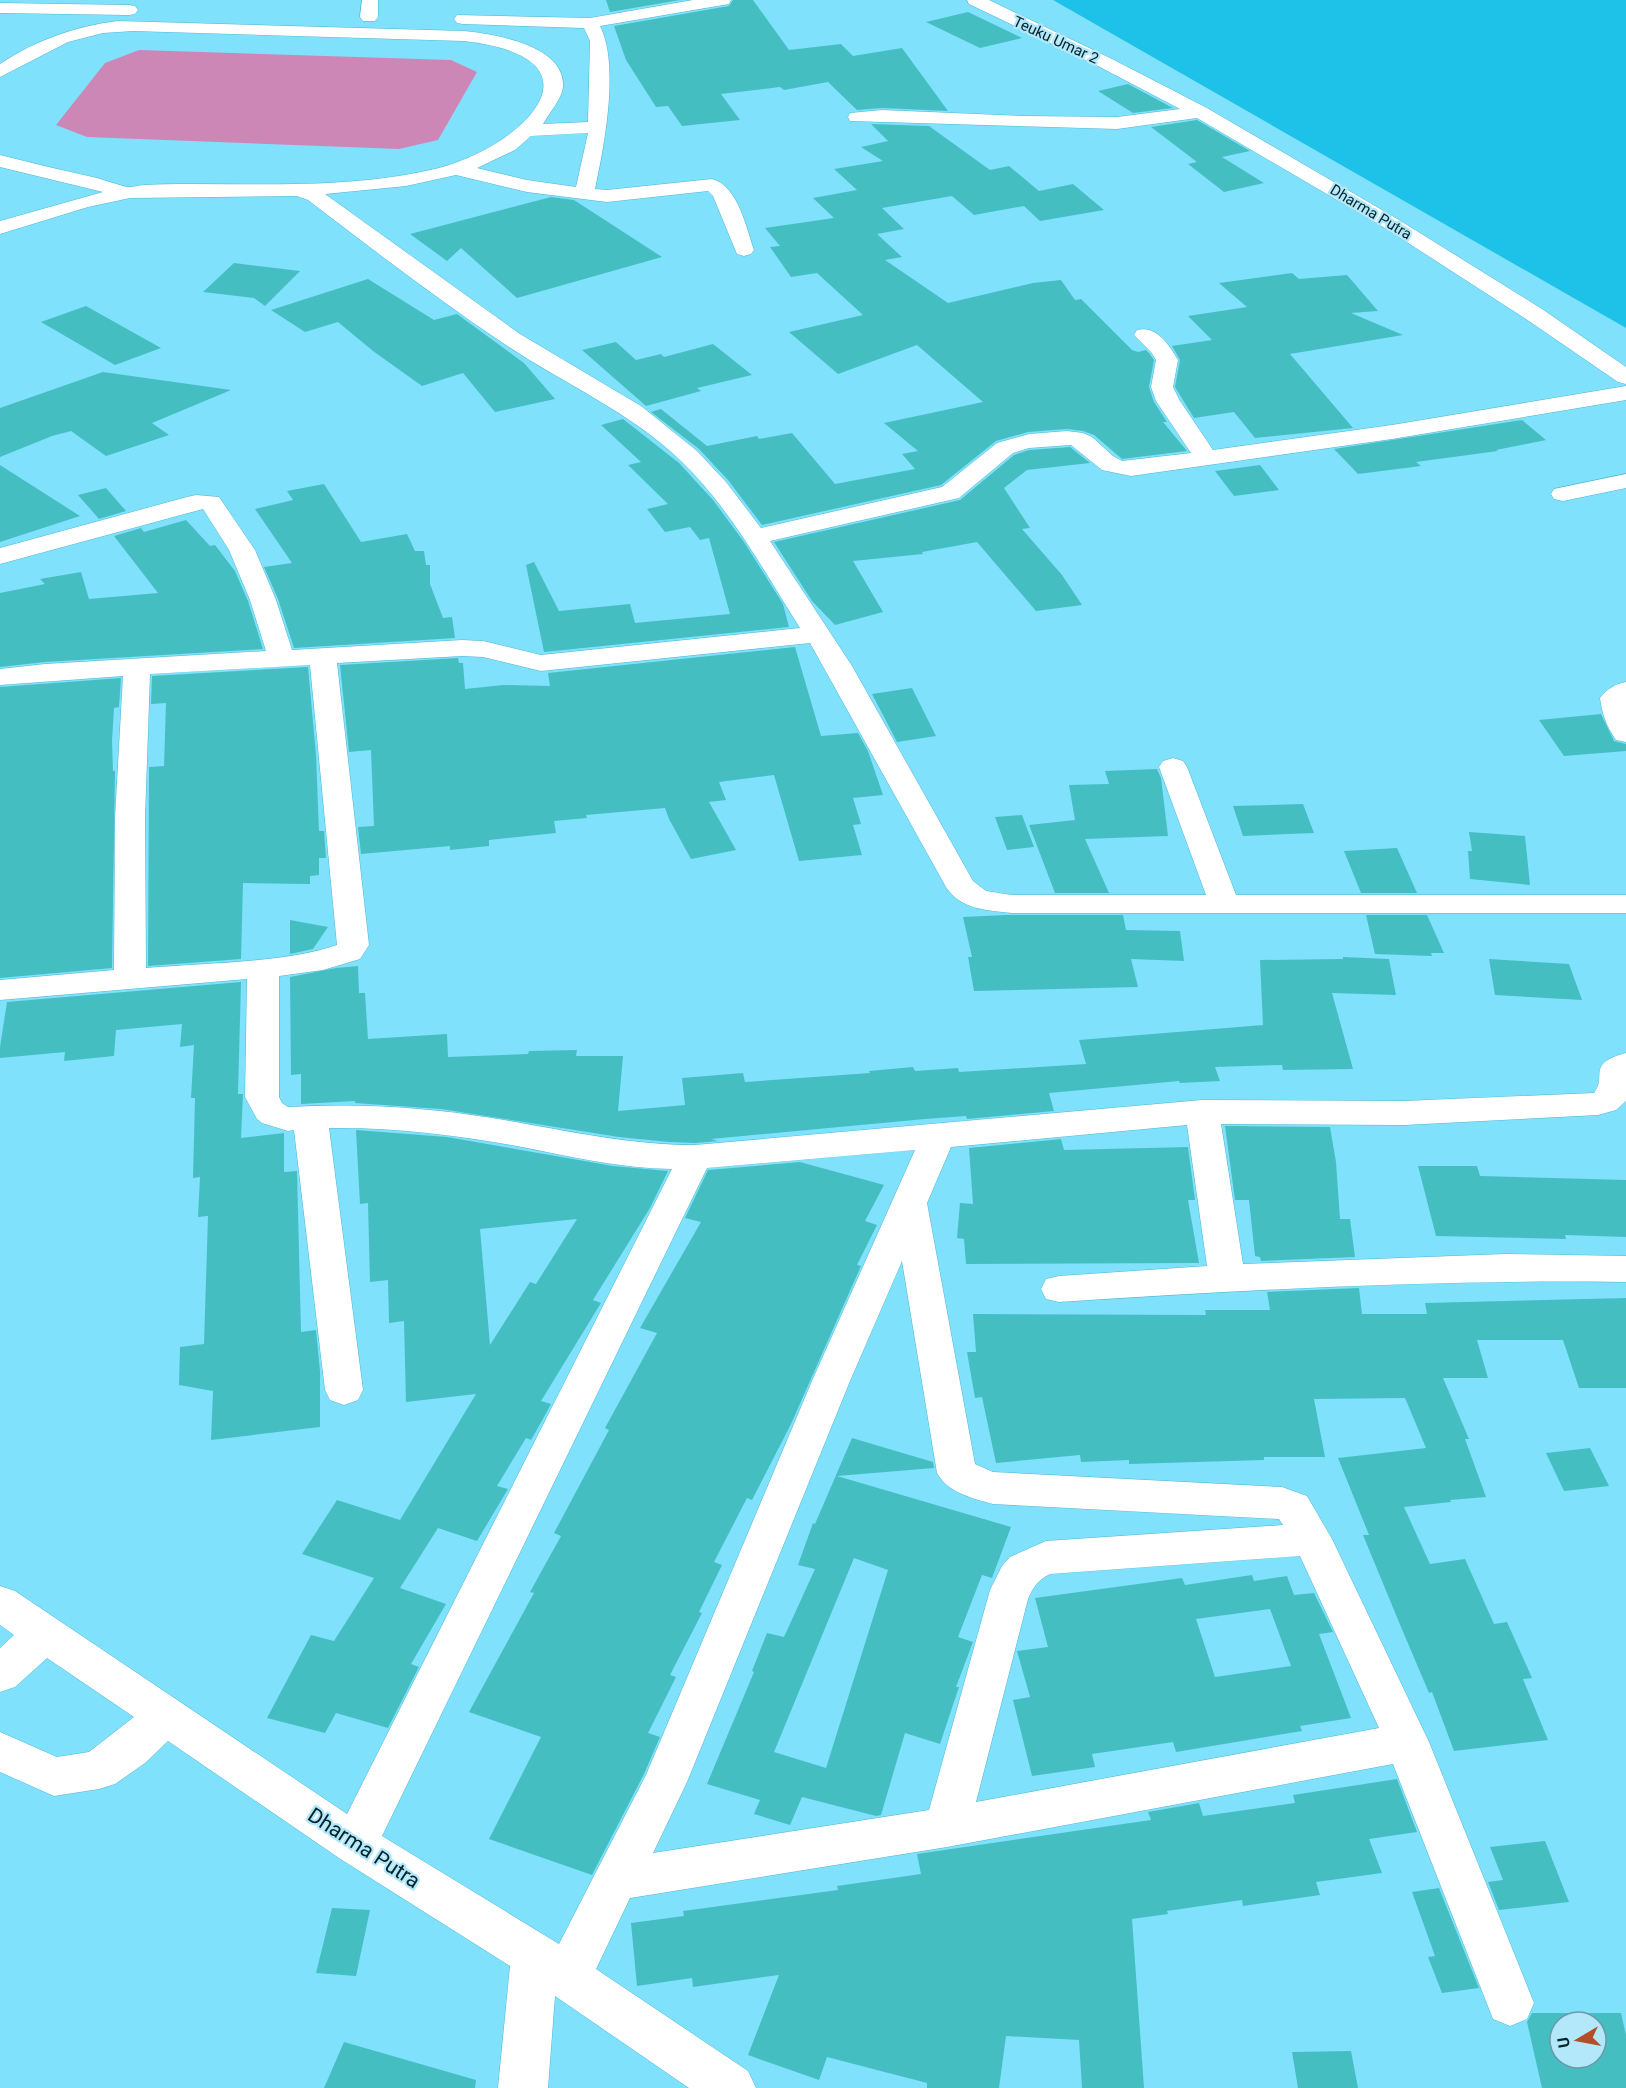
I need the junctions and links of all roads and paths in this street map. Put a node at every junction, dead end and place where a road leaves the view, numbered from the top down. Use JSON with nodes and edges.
{"nodes":[{"id":1,"x":723,"y":0,"type":"edge"},
{"id":2,"x":975,"y":0,"type":"edge"},
{"id":3,"x":0,"y":8,"type":"edge"},
{"id":4,"x":369,"y":8,"type":"edge"},
{"id":5,"x":44,"y":9,"type":"junction"},
{"id":6,"x":590,"y":23,"type":"junction"},
{"id":7,"x":11,"y":25,"type":"dead end"},
{"id":8,"x":1106,"y":63,"type":"joint"},
{"id":9,"x":0,"y":72,"type":"edge"},
{"id":10,"x":1200,"y":112,"type":"junction"},
{"id":11,"x":857,"y":117,"type":"dead end"},
{"id":12,"x":598,"y":127,"type":"junction"},
{"id":13,"x":529,"y":130,"type":"junction"},
{"id":14,"x":0,"y":161,"type":"edge"},
{"id":15,"x":456,"y":169,"type":"junction"},
{"id":16,"x":299,"y":190,"type":"junction"},
{"id":17,"x":130,"y":192,"type":"junction"},
{"id":18,"x":584,"y":194,"type":"junction"},
{"id":19,"x":0,"y":228,"type":"edge"},
{"id":20,"x":744,"y":250,"type":"dead end"},
{"id":21,"x":1145,"y":335,"type":"dead end"},
{"id":22,"x":1626,"y":377,"type":"edge"},
{"id":23,"x":1626,"y":393,"type":"edge"},
{"id":24,"x":1206,"y":458,"type":"junction"},
{"id":25,"x":1626,"y":481,"type":"edge"},
{"id":26,"x":1563,"y":494,"type":"dead end"},
{"id":27,"x":755,"y":537,"type":"junction"},
{"id":28,"x":0,"y":556,"type":"edge"},
{"id":29,"x":816,"y":634,"type":"junction"},
{"id":30,"x":323,"y":657,"type":"junction"},
{"id":31,"x":282,"y":659,"type":"junction"},
{"id":32,"x":137,"y":667,"type":"junction"},
{"id":33,"x":0,"y":677,"type":"edge"},
{"id":34,"x":1626,"y":690,"type":"edge"},
{"id":35,"x":1626,"y":734,"type":"edge"},
{"id":36,"x":1173,"y":767,"type":"dead end"},
{"id":37,"x":1626,"y":904,"type":"edge"},
{"id":38,"x":1226,"y":905,"type":"junction"},
{"id":39,"x":263,"y":968,"type":"junction"},
{"id":40,"x":130,"y":978,"type":"junction"},
{"id":41,"x":0,"y":990,"type":"edge"},
{"id":42,"x":1626,"y":1064,"type":"edge"},
{"id":43,"x":1202,"y":1112,"type":"junction"},
{"id":44,"x":310,"y":1117,"type":"junction"},
{"id":45,"x":939,"y":1136,"type":"junction"},
{"id":46,"x":695,"y":1157,"type":"junction"},
{"id":47,"x":910,"y":1204,"type":"junction"},
{"id":48,"x":1626,"y":1269,"type":"edge"},
{"id":49,"x":1227,"y":1278,"type":"junction"},
{"id":50,"x":1059,"y":1289,"type":"dead end"},
{"id":51,"x":344,"y":1390,"type":"dead end"},
{"id":52,"x":1312,"y":1539,"type":"junction"},
{"id":53,"x":0,"y":1603,"type":"edge"},
{"id":54,"x":45,"y":1634,"type":"junction"},
{"id":55,"x":0,"y":1674,"type":"edge"},
{"id":56,"x":166,"y":1716,"type":"junction"},
{"id":57,"x":1407,"y":1742,"type":"junction"},
{"id":58,"x":0,"y":1751,"type":"edge"},
{"id":59,"x":947,"y":1827,"type":"junction"},
{"id":60,"x":355,"y":1844,"type":"junction"},
{"id":61,"x":618,"y":1878,"type":"junction"},
{"id":62,"x":551,"y":1966,"type":"junction"},
{"id":63,"x":1510,"y":2003,"type":"dead end"},
{"id":64,"x":523,"y":2088,"type":"edge"},
{"id":65,"x":731,"y":2088,"type":"edge"}],
"edges":[{"from":1,"to":6,"type":"street"},
{"from":2,"to":8,"type":"street","name":"Teuku Umar 2"},
{"from":3,"to":5,"type":"street"},
{"from":4,"to":5,"type":"street"},
{"from":4,"to":6,"type":"street"},
{"from":5,"to":7,"type":"street"},
{"from":6,"to":12,"type":"street"},
{"from":8,"to":10,"type":"street","name":"Dharma Putra"},
{"from":9,"to":13,"type":"street"},
{"from":10,"to":11,"type":"street"},
{"from":10,"to":22,"type":"street","name":"Dharma Putra"},
{"from":12,"to":13,"type":"street"},
{"from":12,"to":18,"type":"street"},
{"from":13,"to":15,"type":"street"},
{"from":14,"to":17,"type":"street"},
{"from":15,"to":16,"type":"street"},
{"from":15,"to":18,"type":"street"},
{"from":16,"to":17,"type":"street"},
{"from":16,"to":27,"type":"street"},
{"from":17,"to":19,"type":"street"},
{"from":18,"to":20,"type":"street"},
{"from":21,"to":24,"type":"street"},
{"from":23,"to":24,"type":"street"},
{"from":24,"to":27,"type":"street"},
{"from":25,"to":26,"type":"street"},
{"from":27,"to":29,"type":"street"},
{"from":28,"to":31,"type":"street"},
{"from":29,"to":30,"type":"street"},
{"from":29,"to":38,"type":"street"},
{"from":30,"to":31,"type":"street"},
{"from":30,"to":39,"type":"street"},
{"from":31,"to":32,"type":"street"},
{"from":32,"to":33,"type":"street"},
{"from":32,"to":40,"type":"street"},
{"from":34,"to":35,"type":"street"},
{"from":36,"to":38,"type":"street"},
{"from":37,"to":38,"type":"street"},
{"from":39,"to":40,"type":"street"},
{"from":39,"to":44,"type":"street"},
{"from":40,"to":41,"type":"street"},
{"from":42,"to":43,"type":"street"},
{"from":43,"to":45,"type":"street"},
{"from":43,"to":49,"type":"street"},
{"from":44,"to":46,"type":"street"},
{"from":44,"to":51,"type":"street"},
{"from":45,"to":46,"type":"street"},
{"from":45,"to":47,"type":"street"},
{"from":46,"to":60,"type":"street"},
{"from":47,"to":52,"type":"street"},
{"from":47,"to":61,"type":"street"},
{"from":48,"to":49,"type":"street"},
{"from":49,"to":50,"type":"street"},
{"from":52,"to":57,"type":"street"},
{"from":52,"to":59,"type":"street"},
{"from":53,"to":54,"type":"street","name":"Dharma Putra"},
{"from":54,"to":55,"type":"street"},
{"from":54,"to":56,"type":"street","name":"Dharma Putra"},
{"from":56,"to":58,"type":"street"},
{"from":56,"to":60,"type":"street","name":"Dharma Putra"},
{"from":57,"to":59,"type":"street"},
{"from":57,"to":63,"type":"street"},
{"from":59,"to":61,"type":"street"},
{"from":60,"to":62,"type":"street","name":"Dharma Putra"},
{"from":61,"to":62,"type":"street"},
{"from":62,"to":64,"type":"street"},
{"from":62,"to":65,"type":"street","name":"Dharma Putra"}]}
